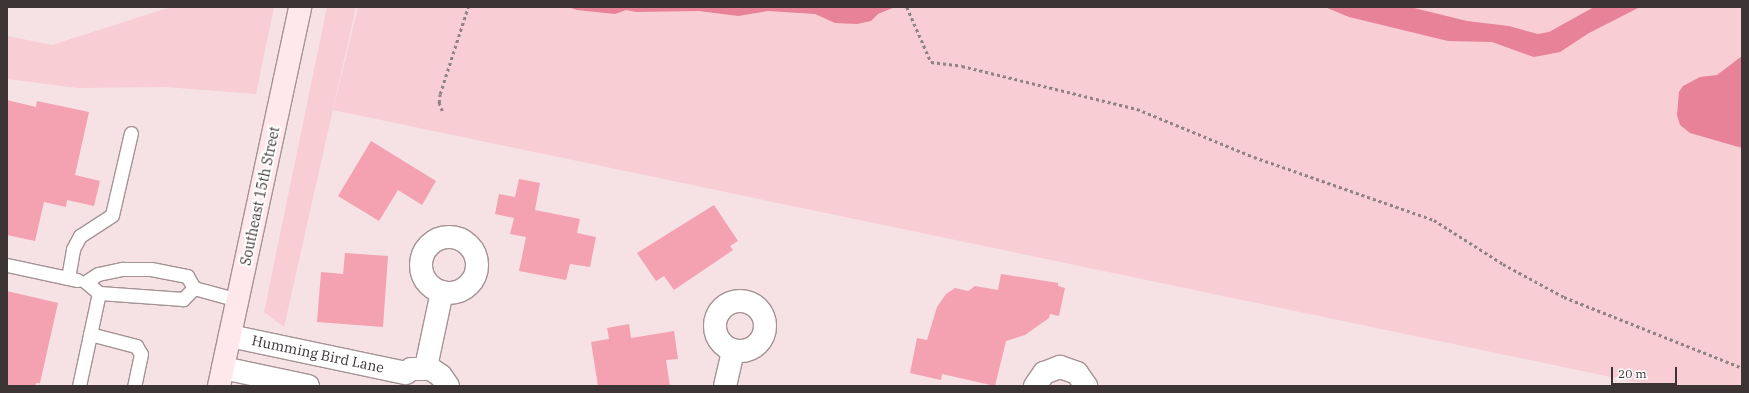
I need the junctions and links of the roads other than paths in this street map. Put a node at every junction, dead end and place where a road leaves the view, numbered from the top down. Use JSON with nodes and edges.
{"nodes":[{"id":1,"x":300,"y":7,"type":"edge"},
{"id":2,"x":131,"y":133,"type":"dead end"},
{"id":3,"x":7,"y":265,"type":"edge"},
{"id":4,"x":68,"y":278,"type":"junction"},
{"id":5,"x":86,"y":282,"type":"junction"},
{"id":6,"x":194,"y":288,"type":"junction"},
{"id":7,"x":442,"y":292,"type":"dead end"},
{"id":8,"x":99,"y":293,"type":"junction"},
{"id":9,"x":238,"y":300,"type":"junction"},
{"id":10,"x":90,"y":334,"type":"junction"},
{"id":11,"x":230,"y":336,"type":"junction"},
{"id":12,"x":733,"y":350,"type":"dead end"},
{"id":13,"x":314,"y":353,"type":"junction"},
{"id":14,"x":426,"y":367,"type":"junction"},
{"id":15,"x":221,"y":377,"type":"edge"},
{"id":16,"x":401,"y":379,"type":"edge"},
{"id":17,"x":79,"y":386,"type":"edge"},
{"id":18,"x":134,"y":386,"type":"edge"},
{"id":19,"x":308,"y":386,"type":"edge"},
{"id":20,"x":448,"y":386,"type":"edge"},
{"id":21,"x":725,"y":386,"type":"edge"},
{"id":22,"x":1035,"y":386,"type":"edge"},
{"id":23,"x":1086,"y":386,"type":"edge"}],
"edges":[{"from":1,"to":9,"type":"main road","name":"Southeast 15th Street"},
{"from":2,"to":4,"type":"lane"},
{"from":3,"to":4,"type":"lane"},
{"from":4,"to":5,"type":"lane"},
{"from":5,"to":6,"type":"lane"},
{"from":5,"to":8,"type":"lane"},
{"from":6,"to":8,"type":"lane"},
{"from":6,"to":9,"type":"lane"},
{"from":7,"to":14,"type":"street"},
{"from":8,"to":10,"type":"lane"},
{"from":9,"to":11,"type":"main road","name":"Southeast 15th Street"},
{"from":10,"to":17,"type":"lane"},
{"from":10,"to":18,"type":"lane"},
{"from":11,"to":13,"type":"street","name":"Humming Bird Lane"},
{"from":11,"to":15,"type":"main road","name":"Southeast 15th Street"},
{"from":12,"to":21,"type":"street"},
{"from":13,"to":16,"type":"street","name":"Humming Bird Lane"},
{"from":13,"to":19,"type":"street"},
{"from":14,"to":16,"type":"street"},
{"from":14,"to":20,"type":"street"},
{"from":15,"to":19,"type":"street"},
{"from":22,"to":23,"type":"street"}]}
